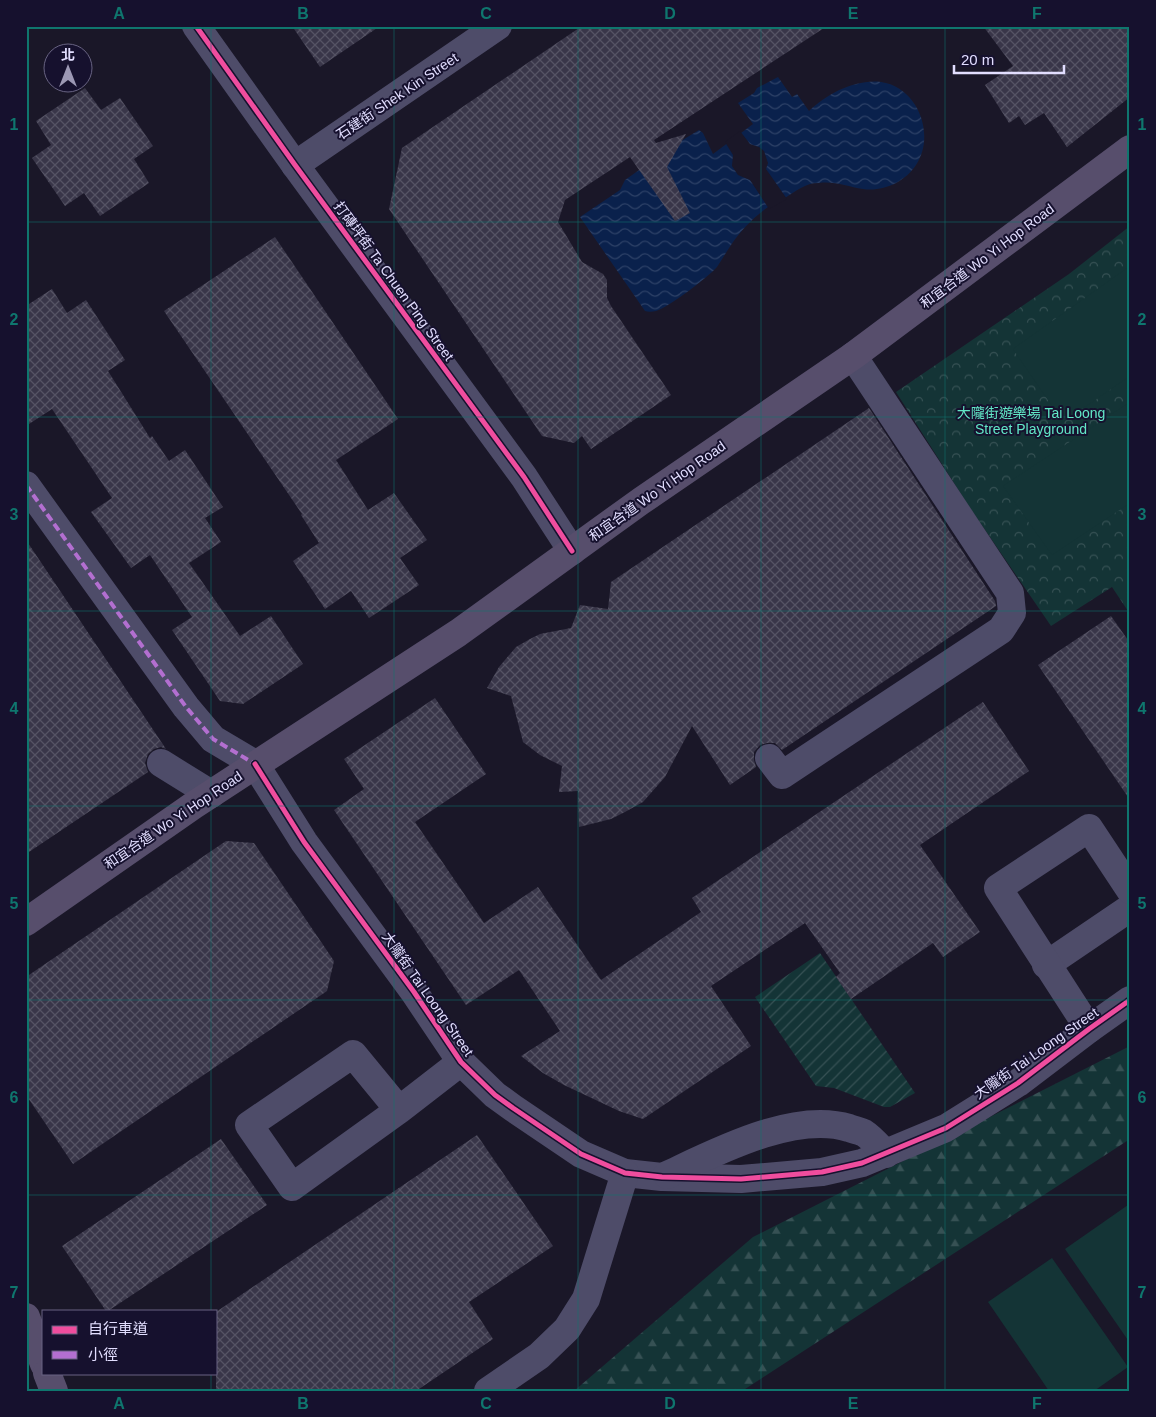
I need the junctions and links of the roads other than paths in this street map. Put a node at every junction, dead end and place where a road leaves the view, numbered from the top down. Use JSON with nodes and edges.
{"nodes":[{"id":1,"x":196,"y":26,"type":"edge"},
{"id":2,"x":498,"y":26,"type":"edge"},
{"id":3,"x":1130,"y":149,"type":"edge"},
{"id":4,"x":295,"y":165,"type":"junction"},
{"id":5,"x":853,"y":356,"type":"junction"},
{"id":6,"x":26,"y":485,"type":"edge"},
{"id":7,"x":572,"y":551,"type":"junction"},
{"id":8,"x":770,"y":758,"type":"dead end"},
{"id":9,"x":161,"y":763,"type":"dead end"},
{"id":10,"x":255,"y":764,"type":"junction"},
{"id":11,"x":211,"y":794,"type":"junction"},
{"id":12,"x":1130,"y":890,"type":"edge"},
{"id":13,"x":1130,"y":908,"type":"edge"},
{"id":14,"x":26,"y":922,"type":"edge"},
{"id":15,"x":1046,"y":965,"type":"junction"},
{"id":16,"x":1130,"y":1000,"type":"edge"},
{"id":17,"x":1089,"y":1029,"type":"junction"},
{"id":18,"x":461,"y":1062,"type":"junction"},
{"id":19,"x":399,"y":1110,"type":"junction"},
{"id":20,"x":886,"y":1154,"type":"junction"},
{"id":21,"x":625,"y":1173,"type":"junction"},
{"id":22,"x":662,"y":1177,"type":"junction"},
{"id":23,"x":26,"y":1317,"type":"edge"},
{"id":24,"x":42,"y":1359,"type":"edge"},
{"id":25,"x":47,"y":1374,"type":"edge"},
{"id":26,"x":54,"y":1391,"type":"edge"},
{"id":27,"x":488,"y":1391,"type":"edge"}],
"edges":[{"from":1,"to":4,"type":"street","name":"打磚坪街 Ta Chuen Ping Street"},
{"from":2,"to":4,"type":"street","name":"石建街 Shek Kin Street"},
{"from":3,"to":5,"type":"main road","name":"和宜合道 Wo Yi Hop Road"},
{"from":4,"to":7,"type":"street","name":"打磚坪街 Ta Chuen Ping Street"},
{"from":5,"to":7,"type":"main road","name":"和宜合道 Wo Yi Hop Road"},
{"from":5,"to":8,"type":"street"},
{"from":6,"to":10,"type":"street"},
{"from":7,"to":10,"type":"main road","name":"和宜合道 Wo Yi Hop Road"},
{"from":9,"to":11,"type":"street"},
{"from":10,"to":11,"type":"main road","name":"和宜合道 Wo Yi Hop Road"},
{"from":10,"to":18,"type":"street","name":"大隴街 Tai Loong Street"},
{"from":11,"to":14,"type":"main road","name":"和宜合道 Wo Yi Hop Road"},
{"from":12,"to":15,"type":"street"},
{"from":13,"to":15,"type":"street"},
{"from":15,"to":17,"type":"street"},
{"from":16,"to":17,"type":"street","name":"大隴街 Tai Loong Street"},
{"from":17,"to":20,"type":"street","name":"大隴街 Tai Loong Street"},
{"from":18,"to":19,"type":"street"},
{"from":18,"to":21,"type":"street","name":"大隴街 Tai Loong Street"},
{"from":19,"to":19,"type":"street"},
{"from":20,"to":22,"type":"street","name":"大隴街 Tai Loong Street"},
{"from":20,"to":22,"type":"street"},
{"from":21,"to":22,"type":"street","name":"大隴街 Tai Loong Street"},
{"from":21,"to":27,"type":"street"},
{"from":23,"to":24,"type":"main road"},
{"from":25,"to":26,"type":"main road"}]}
